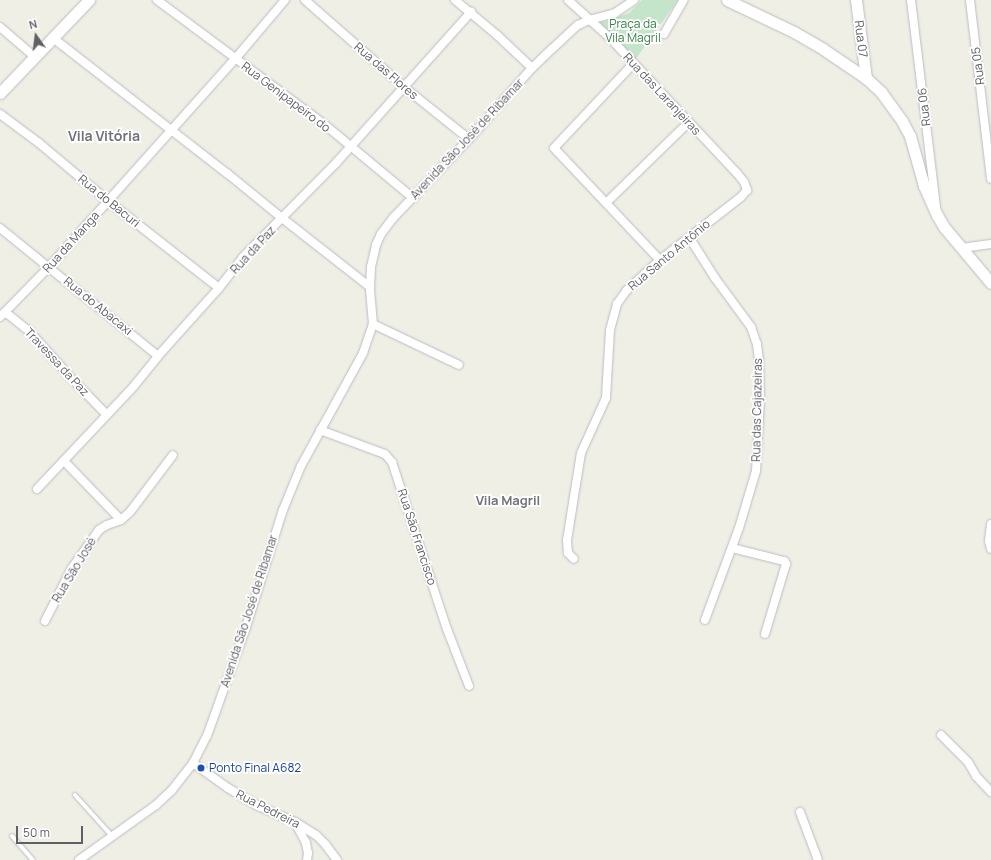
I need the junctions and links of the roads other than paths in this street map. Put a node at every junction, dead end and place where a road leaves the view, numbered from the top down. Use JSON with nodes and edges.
{"nodes":[{"id":1,"x":89,"y":0,"type":"edge"},
{"id":2,"x":157,"y":0,"type":"edge"},
{"id":3,"x":285,"y":0,"type":"edge"},
{"id":4,"x":305,"y":0,"type":"edge"},
{"id":5,"x":455,"y":0,"type":"edge"},
{"id":6,"x":568,"y":0,"type":"edge"},
{"id":7,"x":634,"y":0,"type":"edge"},
{"id":8,"x":684,"y":0,"type":"edge"},
{"id":9,"x":727,"y":0,"type":"edge"},
{"id":10,"x":856,"y":0,"type":"edge"},
{"id":11,"x":912,"y":0,"type":"edge"},
{"id":12,"x":970,"y":0,"type":"edge"},
{"id":13,"x":471,"y":12,"type":"junction"},
{"id":14,"x":589,"y":20,"type":"junction"},
{"id":15,"x":0,"y":27,"type":"edge"},
{"id":16,"x":664,"y":34,"type":"dead end"},
{"id":17,"x":53,"y":38,"type":"junction"},
{"id":18,"x":35,"y":57,"type":"junction"},
{"id":19,"x":235,"y":59,"type":"junction"},
{"id":20,"x":633,"y":64,"type":"junction"},
{"id":21,"x":532,"y":68,"type":"junction"},
{"id":22,"x":866,"y":78,"type":"junction"},
{"id":23,"x":404,"y":87,"type":"junction"},
{"id":24,"x":0,"y":93,"type":"edge"},
{"id":25,"x":0,"y":114,"type":"edge"},
{"id":26,"x":688,"y":123,"type":"junction"},
{"id":27,"x":171,"y":129,"type":"junction"},
{"id":28,"x":469,"y":139,"type":"junction"},
{"id":29,"x":351,"y":146,"type":"junction"},
{"id":30,"x":991,"y":179,"type":"edge"},
{"id":31,"x":745,"y":194,"type":"joint"},
{"id":32,"x":413,"y":198,"type":"junction"},
{"id":33,"x":108,"y":201,"type":"junction"},
{"id":34,"x":606,"y":203,"type":"junction"},
{"id":35,"x":937,"y":215,"type":"junction"},
{"id":36,"x":282,"y":218,"type":"junction"},
{"id":37,"x":0,"y":228,"type":"edge"},
{"id":38,"x":689,"y":237,"type":"junction"},
{"id":39,"x":991,"y":244,"type":"edge"},
{"id":40,"x":962,"y":248,"type":"junction"},
{"id":41,"x":660,"y":260,"type":"junction"},
{"id":42,"x":49,"y":267,"type":"junction"},
{"id":43,"x":991,"y":283,"type":"edge"},
{"id":44,"x":370,"y":287,"type":"junction"},
{"id":45,"x":218,"y":288,"type":"junction"},
{"id":46,"x":2,"y":315,"type":"edge"},
{"id":47,"x":373,"y":324,"type":"junction"},
{"id":48,"x":158,"y":356,"type":"junction"},
{"id":49,"x":459,"y":365,"type":"dead end"},
{"id":50,"x":106,"y":415,"type":"junction"},
{"id":51,"x":320,"y":430,"type":"junction"},
{"id":52,"x":173,"y":455,"type":"dead end"},
{"id":53,"x":64,"y":461,"type":"junction"},
{"id":54,"x":37,"y":489,"type":"dead end"},
{"id":55,"x":121,"y":520,"type":"junction"},
{"id":56,"x":991,"y":524,"type":"edge"},
{"id":57,"x":732,"y":548,"type":"junction"},
{"id":58,"x":991,"y":549,"type":"edge"},
{"id":59,"x":574,"y":559,"type":"dead end"},
{"id":60,"x":705,"y":620,"type":"dead end"},
{"id":61,"x":45,"y":621,"type":"dead end"},
{"id":62,"x":765,"y":634,"type":"dead end"},
{"id":63,"x":470,"y":686,"type":"dead end"},
{"id":64,"x":941,"y":735,"type":"dead end"},
{"id":65,"x":193,"y":763,"type":"junction"},
{"id":66,"x":991,"y":792,"type":"edge"},
{"id":67,"x":75,"y":794,"type":"dead end"},
{"id":68,"x":800,"y":812,"type":"dead end"},
{"id":69,"x":295,"y":822,"type":"junction"},
{"id":70,"x":12,"y":836,"type":"dead end"},
{"id":71,"x":112,"y":836,"type":"junction"},
{"id":72,"x":33,"y":860,"type":"edge"},
{"id":73,"x":79,"y":860,"type":"edge"},
{"id":74,"x":307,"y":860,"type":"edge"},
{"id":75,"x":337,"y":860,"type":"edge"},
{"id":76,"x":818,"y":860,"type":"edge"}],
"edges":[{"from":1,"to":17,"type":"main road"},
{"from":2,"to":19,"type":"street","name":"Rua Genipapeiro do"},
{"from":3,"to":19,"type":"street","name":"Rua da Manga"},
{"from":4,"to":23,"type":"street","name":"Rua das Flores"},
{"from":5,"to":13,"type":"street"},
{"from":6,"to":14,"type":"street","name":"Rua das Laranjeiras"},
{"from":7,"to":14,"type":"street","name":"Avenida São José de Ribamar"},
{"from":8,"to":16,"type":"street"},
{"from":9,"to":22,"type":"main road"},
{"from":10,"to":22,"type":"main road","name":"Rua 07"},
{"from":11,"to":35,"type":"street","name":"Rua 06"},
{"from":12,"to":30,"type":"street","name":"Rua 05"},
{"from":13,"to":21,"type":"street"},
{"from":13,"to":23,"type":"street","name":"Rua da Paz"},
{"from":14,"to":20,"type":"street","name":"Rua das Laranjeiras"},
{"from":14,"to":21,"type":"street","name":"Avenida São José de Ribamar"},
{"from":15,"to":18,"type":"street"},
{"from":17,"to":18,"type":"main road"},
{"from":17,"to":27,"type":"street"},
{"from":18,"to":24,"type":"main road"},
{"from":19,"to":27,"type":"street","name":"Rua da Manga"},
{"from":19,"to":29,"type":"street","name":"Rua Genipapeiro do"},
{"from":20,"to":26,"type":"street","name":"Rua das Laranjeiras"},
{"from":20,"to":34,"type":"street"},
{"from":21,"to":28,"type":"street","name":"Avenida São José de Ribamar"},
{"from":22,"to":35,"type":"main road"},
{"from":23,"to":28,"type":"street","name":"Rua das Flores"},
{"from":23,"to":29,"type":"street","name":"Rua da Paz"},
{"from":25,"to":33,"type":"street","name":"Rua do Bacuri"},
{"from":26,"to":31,"type":"street","name":"Rua das Laranjeiras"},
{"from":26,"to":34,"type":"street"},
{"from":27,"to":33,"type":"street","name":"Rua da Manga"},
{"from":27,"to":36,"type":"street"},
{"from":28,"to":32,"type":"street","name":"Avenida São José de Ribamar"},
{"from":29,"to":32,"type":"street","name":"Rua Genipapeiro do"},
{"from":29,"to":36,"type":"street","name":"Rua da Paz"},
{"from":31,"to":38,"type":"street","name":"Rua Santo Antônio"},
{"from":32,"to":44,"type":"street","name":"Avenida São José de Ribamar"},
{"from":33,"to":42,"type":"street","name":"Rua da Manga"},
{"from":33,"to":45,"type":"street","name":"Rua do Bacuri"},
{"from":34,"to":41,"type":"street"},
{"from":35,"to":40,"type":"main road"},
{"from":36,"to":44,"type":"street"},
{"from":36,"to":45,"type":"street","name":"Rua da Paz"},
{"from":37,"to":42,"type":"street","name":"Rua do Abacaxi"},
{"from":38,"to":41,"type":"street","name":"Rua Santo Antônio"},
{"from":38,"to":57,"type":"street","name":"Rua das Cajazeiras"},
{"from":39,"to":40,"type":"street"},
{"from":40,"to":43,"type":"main road"},
{"from":41,"to":59,"type":"street","name":"Rua Santo Antônio"},
{"from":42,"to":46,"type":"street","name":"Rua da Manga"},
{"from":42,"to":48,"type":"street","name":"Rua do Abacaxi"},
{"from":44,"to":47,"type":"street","name":"Avenida São José de Ribamar"},
{"from":45,"to":48,"type":"street","name":"Rua da Paz"},
{"from":46,"to":50,"type":"street","name":"Travessa da Paz"},
{"from":47,"to":49,"type":"street"},
{"from":47,"to":51,"type":"street","name":"Avenida São José de Ribamar"},
{"from":48,"to":50,"type":"street","name":"Rua da Paz"},
{"from":50,"to":53,"type":"street","name":"Rua da Paz"},
{"from":51,"to":63,"type":"street","name":"Rua São Francisco"},
{"from":51,"to":65,"type":"street","name":"Avenida São José de Ribamar"},
{"from":52,"to":55,"type":"street","name":"Rua São José"},
{"from":53,"to":54,"type":"street","name":"Rua da Paz"},
{"from":53,"to":55,"type":"street"},
{"from":55,"to":61,"type":"street","name":"Rua São José"},
{"from":56,"to":58,"type":"street"},
{"from":57,"to":60,"type":"street","name":"Rua das Cajazeiras"},
{"from":57,"to":62,"type":"street"},
{"from":64,"to":66,"type":"street"},
{"from":65,"to":69,"type":"street","name":"Rua Pedreira"},
{"from":65,"to":71,"type":"street","name":"Avenida São José de Ribamar"},
{"from":67,"to":71,"type":"lane"},
{"from":68,"to":76,"type":"street"},
{"from":69,"to":74,"type":"street"},
{"from":69,"to":75,"type":"street","name":"Rua Pedreira"},
{"from":70,"to":72,"type":"lane"},
{"from":71,"to":73,"type":"street","name":"Avenida São José de Ribamar"}]}
